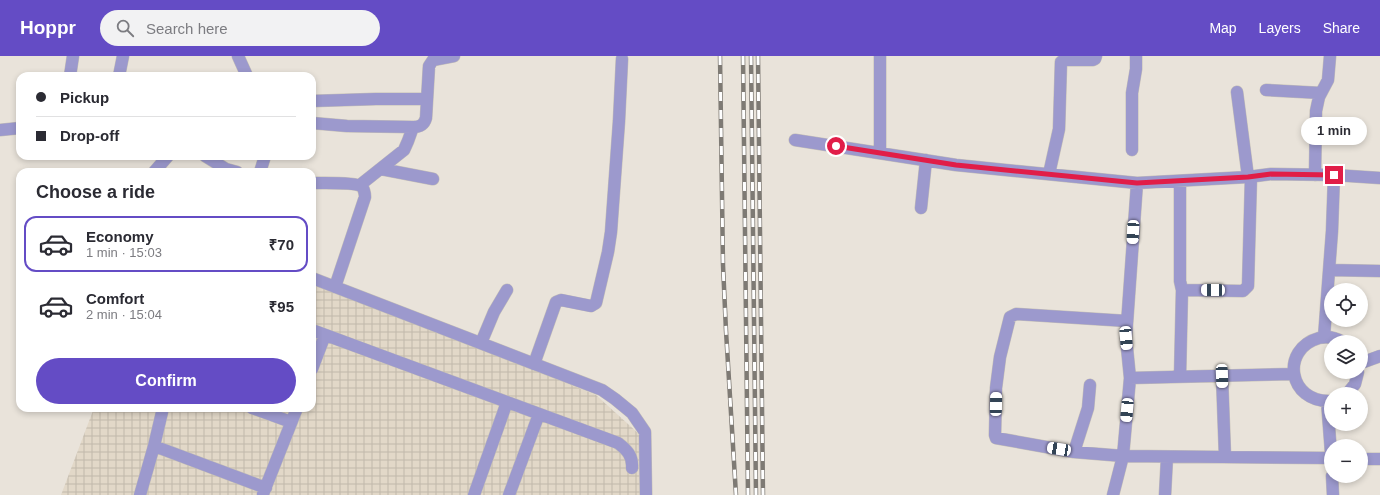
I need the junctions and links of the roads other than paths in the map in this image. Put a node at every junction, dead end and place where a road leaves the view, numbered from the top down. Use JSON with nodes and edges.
{"nodes":[{"id":1,"x":73,"y":56,"type":"edge"},
{"id":2,"x":123,"y":56,"type":"edge"},
{"id":3,"x":238,"y":56,"type":"edge"},
{"id":4,"x":454,"y":56,"type":"edge"},
{"id":5,"x":880,"y":56,"type":"edge"},
{"id":6,"x":1096,"y":56,"type":"edge"},
{"id":7,"x":1136,"y":56,"type":"edge"},
{"id":8,"x":1330,"y":56,"type":"edge"},
{"id":9,"x":429,"y":59,"type":"edge"},
{"id":10,"x":622,"y":59,"type":"dead end"},
{"id":11,"x":71,"y":72,"type":"edge"},
{"id":12,"x":120,"y":72,"type":"edge"},
{"id":13,"x":245,"y":72,"type":"edge"},
{"id":14,"x":1266,"y":90,"type":"dead end"},
{"id":15,"x":1237,"y":92,"type":"dead end"},
{"id":16,"x":1321,"y":93,"type":"junction"},
{"id":17,"x":427,"y":99,"type":"junction"},
{"id":18,"x":316,"y":101,"type":"edge"},
{"id":19,"x":316,"y":123,"type":"edge"},
{"id":20,"x":413,"y":127,"type":"junction"},
{"id":21,"x":16,"y":128,"type":"edge"},
{"id":22,"x":0,"y":130,"type":"edge"},
{"id":23,"x":795,"y":140,"type":"dead end"},
{"id":24,"x":1132,"y":150,"type":"dead end"},
{"id":25,"x":880,"y":153,"type":"junction"},
{"id":26,"x":164,"y":160,"type":"edge"},
{"id":27,"x":210,"y":160,"type":"edge"},
{"id":28,"x":926,"y":160,"type":"junction"},
{"id":29,"x":158,"y":168,"type":"edge"},
{"id":30,"x":219,"y":168,"type":"edge"},
{"id":31,"x":380,"y":169,"type":"junction"},
{"id":32,"x":1049,"y":174,"type":"junction"},
{"id":33,"x":1315,"y":175,"type":"junction"},
{"id":34,"x":1334,"y":175,"type":"junction"},
{"id":35,"x":1250,"y":177,"type":"junction"},
{"id":36,"x":1380,"y":178,"type":"edge"},
{"id":37,"x":433,"y":179,"type":"dead end"},
{"id":38,"x":1180,"y":181,"type":"junction"},
{"id":39,"x":316,"y":183,"type":"edge"},
{"id":40,"x":1137,"y":183,"type":"junction"},
{"id":41,"x":360,"y":185,"type":"junction"},
{"id":42,"x":921,"y":208,"type":"dead end"},
{"id":43,"x":1329,"y":270,"type":"junction"},
{"id":44,"x":1380,"y":271,"type":"edge"},
{"id":45,"x":316,"y":280,"type":"edge"},
{"id":46,"x":335,"y":287,"type":"junction"},
{"id":47,"x":507,"y":290,"type":"dead end"},
{"id":48,"x":1182,"y":290,"type":"junction"},
{"id":49,"x":1127,"y":321,"type":"junction"},
{"id":50,"x":316,"y":332,"type":"edge"},
{"id":51,"x":325,"y":335,"type":"junction"},
{"id":52,"x":1324,"y":335,"type":"edge"},
{"id":53,"x":1324,"y":337,"type":"edge"},
{"id":54,"x":481,"y":343,"type":"junction"},
{"id":55,"x":1380,"y":356,"type":"edge"},
{"id":56,"x":316,"y":357,"type":"edge"},
{"id":57,"x":1368,"y":360,"type":"edge"},
{"id":58,"x":534,"y":364,"type":"junction"},
{"id":59,"x":1294,"y":374,"type":"junction"},
{"id":60,"x":1222,"y":376,"type":"junction"},
{"id":61,"x":1180,"y":377,"type":"junction"},
{"id":62,"x":1130,"y":378,"type":"junction"},
{"id":63,"x":1090,"y":386,"type":"dead end"},
{"id":64,"x":1324,"y":401,"type":"edge"},
{"id":65,"x":507,"y":402,"type":"junction"},
{"id":66,"x":162,"y":412,"type":"edge"},
{"id":67,"x":263,"y":412,"type":"edge"},
{"id":68,"x":295,"y":412,"type":"edge"},
{"id":69,"x":539,"y":414,"type":"junction"},
{"id":70,"x":291,"y":422,"type":"junction"},
{"id":71,"x":154,"y":446,"type":"junction"},
{"id":72,"x":1074,"y":452,"type":"junction"},
{"id":73,"x":1123,"y":456,"type":"junction"},
{"id":74,"x":1167,"y":457,"type":"junction"},
{"id":75,"x":1225,"y":457,"type":"junction"},
{"id":76,"x":1324,"y":458,"type":"edge"},
{"id":77,"x":1368,"y":458,"type":"edge"},
{"id":78,"x":1380,"y":459,"type":"edge"},
{"id":79,"x":632,"y":468,"type":"dead end"},
{"id":80,"x":1332,"y":483,"type":"edge"},
{"id":81,"x":264,"y":492,"type":"edge"},
{"id":82,"x":140,"y":495,"type":"edge"},
{"id":83,"x":474,"y":495,"type":"edge"},
{"id":84,"x":509,"y":495,"type":"edge"},
{"id":85,"x":646,"y":495,"type":"edge"},
{"id":86,"x":1113,"y":495,"type":"edge"},
{"id":87,"x":1165,"y":495,"type":"edge"},
{"id":88,"x":1333,"y":495,"type":"edge"}],
"edges":[{"from":1,"to":11,"type":"street"},
{"from":2,"to":12,"type":"street"},
{"from":3,"to":13,"type":"street"},
{"from":4,"to":9,"type":"street"},
{"from":5,"to":25,"type":"street"},
{"from":6,"to":32,"type":"street"},
{"from":7,"to":24,"type":"street"},
{"from":8,"to":16,"type":"street"},
{"from":9,"to":17,"type":"street"},
{"from":10,"to":58,"type":"street"},
{"from":14,"to":16,"type":"street"},
{"from":15,"to":35,"type":"street"},
{"from":16,"to":33,"type":"street"},
{"from":17,"to":18,"type":"street"},
{"from":17,"to":20,"type":"street"},
{"from":19,"to":20,"type":"street"},
{"from":20,"to":31,"type":"street"},
{"from":21,"to":22,"type":"street"},
{"from":23,"to":25,"type":"street"},
{"from":25,"to":28,"type":"street"},
{"from":26,"to":29,"type":"street"},
{"from":27,"to":30,"type":"street"},
{"from":28,"to":32,"type":"street"},
{"from":28,"to":42,"type":"street"},
{"from":31,"to":37,"type":"street"},
{"from":31,"to":41,"type":"street"},
{"from":32,"to":40,"type":"street"},
{"from":33,"to":34,"type":"street"},
{"from":33,"to":35,"type":"street"},
{"from":34,"to":36,"type":"street"},
{"from":34,"to":43,"type":"street"},
{"from":35,"to":38,"type":"street"},
{"from":35,"to":48,"type":"street"},
{"from":38,"to":40,"type":"street"},
{"from":38,"to":48,"type":"street"},
{"from":39,"to":41,"type":"street"},
{"from":40,"to":49,"type":"street"},
{"from":41,"to":46,"type":"street"},
{"from":43,"to":44,"type":"street"},
{"from":43,"to":52,"type":"street"},
{"from":45,"to":46,"type":"street"},
{"from":46,"to":54,"type":"street"},
{"from":47,"to":54,"type":"street"},
{"from":48,"to":61,"type":"street"},
{"from":49,"to":62,"type":"street"},
{"from":49,"to":72,"type":"street"},
{"from":50,"to":51,"type":"street"},
{"from":51,"to":56,"type":"street"},
{"from":51,"to":65,"type":"street"},
{"from":53,"to":59,"type":"street"},
{"from":54,"to":58,"type":"street"},
{"from":55,"to":57,"type":"street"},
{"from":58,"to":85,"type":"street"},
{"from":59,"to":60,"type":"street"},
{"from":59,"to":64,"type":"street"},
{"from":60,"to":61,"type":"street"},
{"from":60,"to":75,"type":"street"},
{"from":61,"to":62,"type":"street"},
{"from":62,"to":73,"type":"street"},
{"from":63,"to":72,"type":"street"},
{"from":65,"to":69,"type":"street"},
{"from":65,"to":83,"type":"street"},
{"from":66,"to":71,"type":"street"},
{"from":67,"to":70,"type":"street"},
{"from":68,"to":70,"type":"street"},
{"from":69,"to":79,"type":"street"},
{"from":69,"to":84,"type":"street"},
{"from":70,"to":81,"type":"street"},
{"from":71,"to":81,"type":"street"},
{"from":71,"to":82,"type":"street"},
{"from":72,"to":73,"type":"street"},
{"from":73,"to":74,"type":"street"},
{"from":73,"to":86,"type":"street"},
{"from":74,"to":75,"type":"street"},
{"from":74,"to":87,"type":"street"},
{"from":75,"to":76,"type":"street"},
{"from":77,"to":78,"type":"street"},
{"from":80,"to":88,"type":"street"}]}
